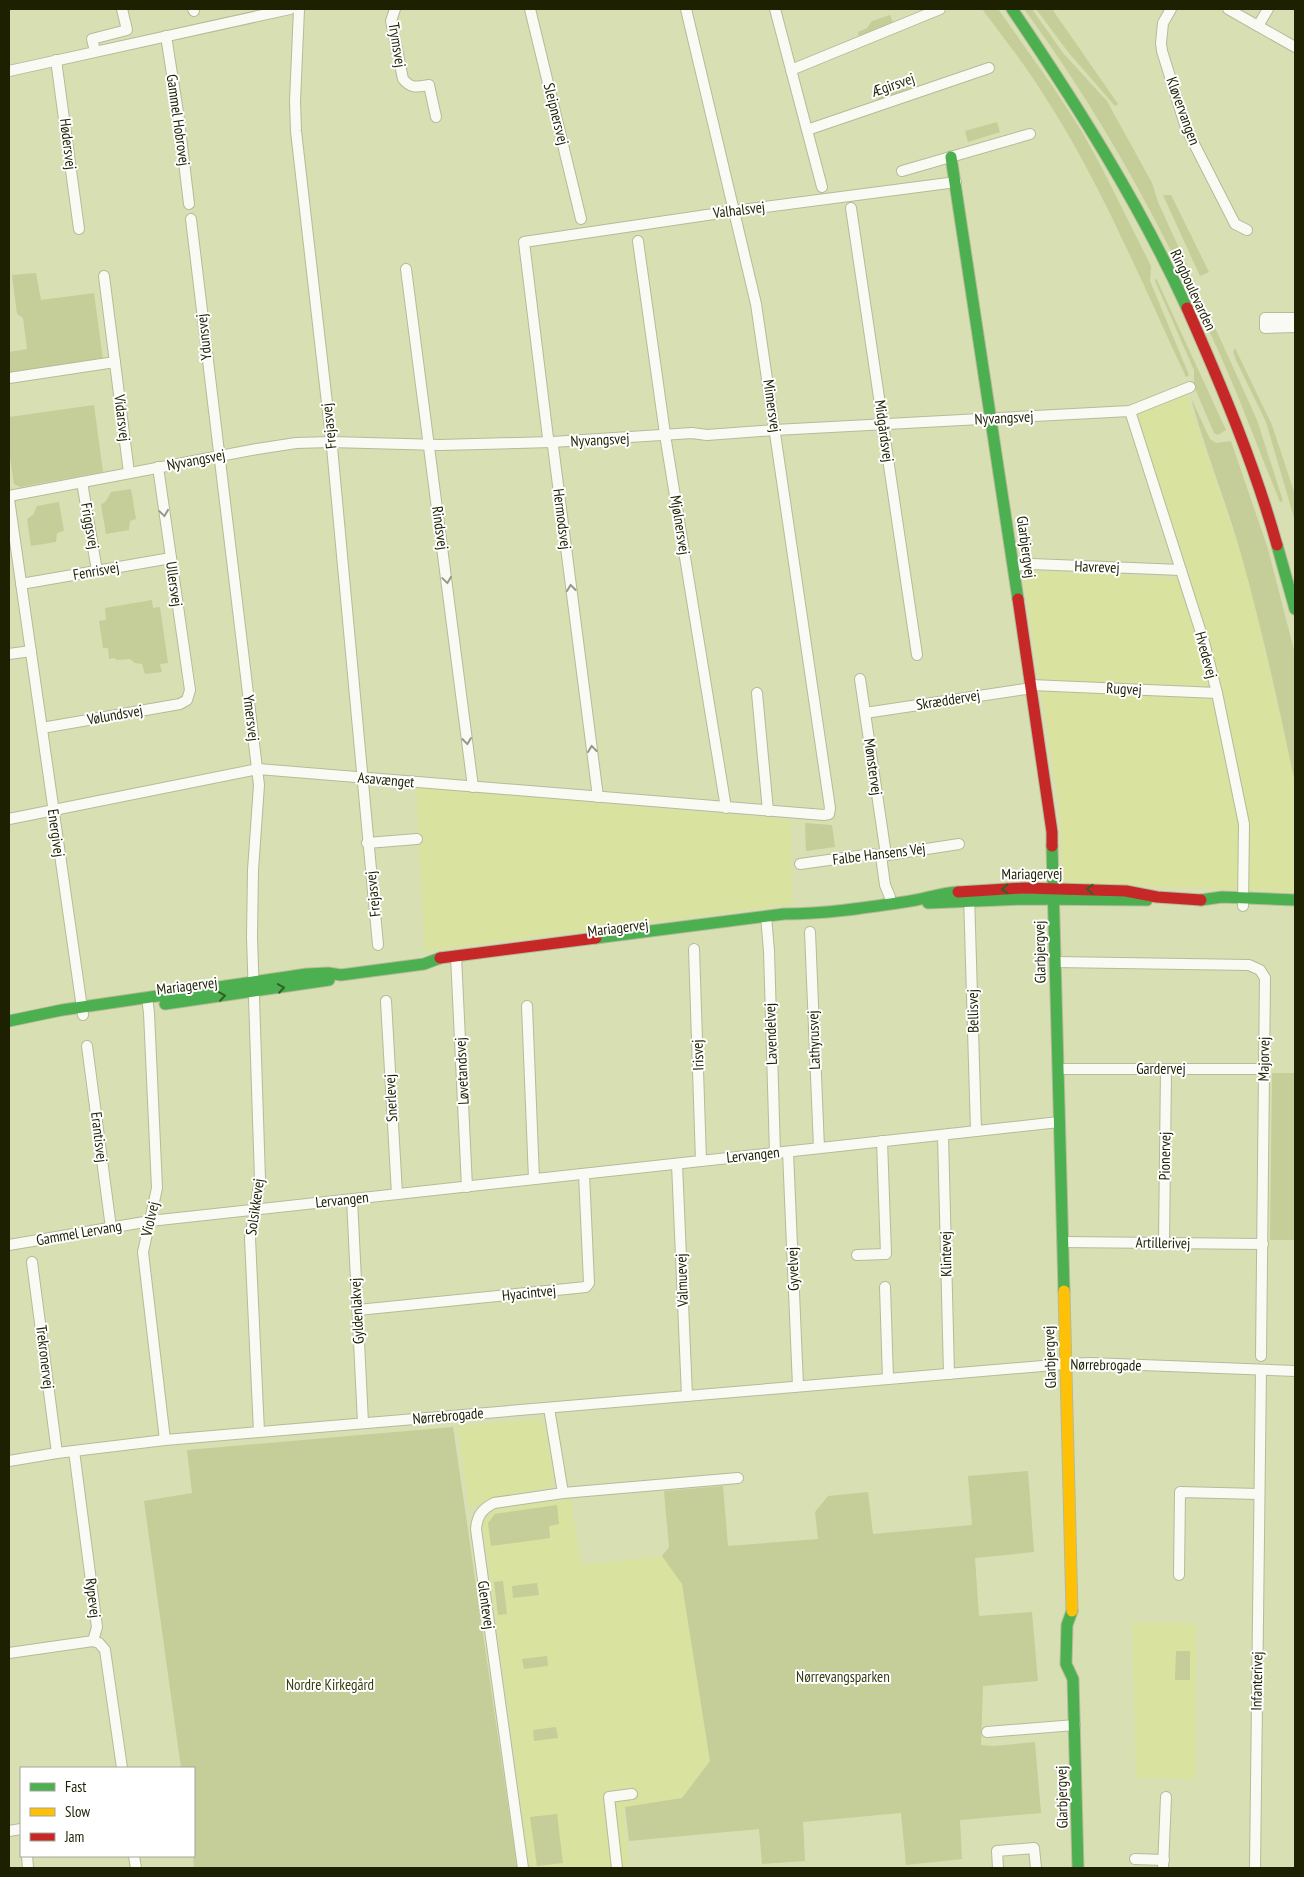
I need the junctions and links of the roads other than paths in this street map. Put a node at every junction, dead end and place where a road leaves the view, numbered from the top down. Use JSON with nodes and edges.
{"nodes":[{"id":1,"x":122,"y":9,"type":"edge"},
{"id":2,"x":290,"y":9,"type":"edge"},
{"id":3,"x":299,"y":9,"type":"edge"},
{"id":4,"x":395,"y":9,"type":"edge"},
{"id":5,"x":530,"y":9,"type":"edge"},
{"id":6,"x":686,"y":9,"type":"edge"},
{"id":7,"x":776,"y":9,"type":"edge"},
{"id":8,"x":940,"y":9,"type":"edge"},
{"id":9,"x":1012,"y":9,"type":"edge"},
{"id":10,"x":1171,"y":9,"type":"edge"},
{"id":11,"x":1228,"y":9,"type":"edge"},
{"id":12,"x":1268,"y":9,"type":"edge"},
{"id":13,"x":244,"y":14,"type":"edge"},
{"id":14,"x":1258,"y":26,"type":"junction"},
{"id":15,"x":166,"y":36,"type":"junction"},
{"id":16,"x":1295,"y":47,"type":"edge"},
{"id":17,"x":95,"y":51,"type":"junction"},
{"id":18,"x":56,"y":60,"type":"junction"},
{"id":19,"x":989,"y":68,"type":"dead end"},
{"id":20,"x":791,"y":70,"type":"junction"},
{"id":21,"x":9,"y":71,"type":"edge"},
{"id":22,"x":436,"y":117,"type":"dead end"},
{"id":23,"x":807,"y":130,"type":"junction"},
{"id":24,"x":1030,"y":134,"type":"dead end"},
{"id":25,"x":951,"y":157,"type":"junction"},
{"id":26,"x":902,"y":171,"type":"dead end"},
{"id":27,"x":956,"y":182,"type":"junction"},
{"id":28,"x":822,"y":187,"type":"dead end"},
{"id":29,"x":188,"y":204,"type":"dead end"},
{"id":30,"x":850,"y":208,"type":"dead end"},
{"id":31,"x":734,"y":211,"type":"junction"},
{"id":32,"x":191,"y":219,"type":"dead end"},
{"id":33,"x":581,"y":219,"type":"dead end"},
{"id":34,"x":79,"y":229,"type":"dead end"},
{"id":35,"x":1247,"y":230,"type":"dead end"},
{"id":36,"x":638,"y":241,"type":"dead end"},
{"id":37,"x":524,"y":242,"type":"joint"},
{"id":38,"x":406,"y":269,"type":"dead end"},
{"id":39,"x":104,"y":276,"type":"dead end"},
{"id":40,"x":1295,"y":318,"type":"edge"},
{"id":41,"x":1295,"y":327,"type":"edge"},
{"id":42,"x":115,"y":362,"type":"junction"},
{"id":43,"x":9,"y":378,"type":"edge"},
{"id":44,"x":1190,"y":387,"type":"dead end"},
{"id":45,"x":1130,"y":411,"type":"junction"},
{"id":46,"x":992,"y":419,"type":"junction"},
{"id":47,"x":883,"y":425,"type":"junction"},
{"id":48,"x":775,"y":430,"type":"junction"},
{"id":49,"x":665,"y":436,"type":"junction"},
{"id":50,"x":331,"y":442,"type":"junction"},
{"id":51,"x":552,"y":442,"type":"junction"},
{"id":52,"x":428,"y":445,"type":"junction"},
{"id":53,"x":218,"y":456,"type":"junction"},
{"id":54,"x":158,"y":467,"type":"junction"},
{"id":55,"x":128,"y":473,"type":"junction"},
{"id":56,"x":82,"y":482,"type":"junction"},
{"id":57,"x":9,"y":498,"type":"edge"},
{"id":58,"x":171,"y":558,"type":"junction"},
{"id":59,"x":1014,"y":566,"type":"junction"},
{"id":60,"x":1181,"y":570,"type":"junction"},
{"id":61,"x":98,"y":571,"type":"junction"},
{"id":62,"x":21,"y":584,"type":"junction"},
{"id":63,"x":1295,"y":609,"type":"edge"},
{"id":64,"x":31,"y":651,"type":"junction"},
{"id":65,"x":9,"y":654,"type":"edge"},
{"id":66,"x":917,"y":655,"type":"dead end"},
{"id":67,"x":860,"y":679,"type":"dead end"},
{"id":68,"x":1032,"y":686,"type":"junction"},
{"id":69,"x":1217,"y":693,"type":"junction"},
{"id":70,"x":757,"y":694,"type":"dead end"},
{"id":71,"x":187,"y":700,"type":"joint"},
{"id":72,"x":865,"y":713,"type":"junction"},
{"id":73,"x":42,"y":728,"type":"junction"},
{"id":74,"x":258,"y":769,"type":"junction"},
{"id":75,"x":362,"y":778,"type":"junction"},
{"id":76,"x":473,"y":787,"type":"junction"},
{"id":77,"x":598,"y":797,"type":"junction"},
{"id":78,"x":726,"y":808,"type":"junction"},
{"id":79,"x":830,"y":808,"type":"joint"},
{"id":80,"x":53,"y":810,"type":"junction"},
{"id":81,"x":768,"y":811,"type":"junction"},
{"id":82,"x":9,"y":819,"type":"edge"},
{"id":83,"x":417,"y":839,"type":"dead end"},
{"id":84,"x":367,"y":843,"type":"junction"},
{"id":85,"x":959,"y":844,"type":"dead end"},
{"id":86,"x":884,"y":855,"type":"junction"},
{"id":87,"x":800,"y":864,"type":"dead end"},
{"id":88,"x":1054,"y":894,"type":"junction"},
{"id":89,"x":969,"y":896,"type":"junction"},
{"id":90,"x":890,"y":897,"type":"dead end"},
{"id":91,"x":1295,"y":900,"type":"edge"},
{"id":92,"x":1244,"y":902,"type":"junction"},
{"id":93,"x":1295,"y":909,"type":"edge"},
{"id":94,"x":767,"y":920,"type":"junction"},
{"id":95,"x":810,"y":932,"type":"dead end"},
{"id":96,"x":378,"y":945,"type":"dead end"},
{"id":97,"x":694,"y":949,"type":"dead end"},
{"id":98,"x":456,"y":960,"type":"junction"},
{"id":99,"x":1055,"y":962,"type":"junction"},
{"id":100,"x":254,"y":987,"type":"junction"},
{"id":101,"x":386,"y":1001,"type":"dead end"},
{"id":102,"x":148,"y":1002,"type":"junction"},
{"id":103,"x":527,"y":1006,"type":"dead end"},
{"id":104,"x":82,"y":1011,"type":"junction"},
{"id":105,"x":9,"y":1021,"type":"edge"},
{"id":106,"x":87,"y":1046,"type":"dead end"},
{"id":107,"x":1058,"y":1069,"type":"junction"},
{"id":108,"x":1166,"y":1069,"type":"junction"},
{"id":109,"x":1264,"y":1069,"type":"junction"},
{"id":110,"x":1059,"y":1122,"type":"junction"},
{"id":111,"x":976,"y":1131,"type":"junction"},
{"id":112,"x":943,"y":1135,"type":"junction"},
{"id":113,"x":882,"y":1141,"type":"junction"},
{"id":114,"x":819,"y":1148,"type":"junction"},
{"id":115,"x":788,"y":1152,"type":"junction"},
{"id":116,"x":774,"y":1153,"type":"junction"},
{"id":117,"x":701,"y":1161,"type":"junction"},
{"id":118,"x":677,"y":1164,"type":"junction"},
{"id":119,"x":584,"y":1174,"type":"junction"},
{"id":120,"x":534,"y":1179,"type":"junction"},
{"id":121,"x":467,"y":1187,"type":"junction"},
{"id":122,"x":397,"y":1194,"type":"junction"},
{"id":123,"x":352,"y":1199,"type":"junction"},
{"id":124,"x":255,"y":1210,"type":"junction"},
{"id":125,"x":150,"y":1221,"type":"junction"},
{"id":126,"x":111,"y":1228,"type":"junction"},
{"id":127,"x":1062,"y":1242,"type":"junction"},
{"id":128,"x":1164,"y":1243,"type":"junction"},
{"id":129,"x":1263,"y":1244,"type":"junction"},
{"id":130,"x":9,"y":1245,"type":"edge"},
{"id":131,"x":857,"y":1255,"type":"dead end"},
{"id":132,"x":32,"y":1262,"type":"dead end"},
{"id":133,"x":885,"y":1287,"type":"dead end"},
{"id":134,"x":358,"y":1310,"type":"junction"},
{"id":135,"x":1261,"y":1356,"type":"dead end"},
{"id":136,"x":1066,"y":1364,"type":"junction"},
{"id":137,"x":1260,"y":1370,"type":"junction"},
{"id":138,"x":1295,"y":1371,"type":"edge"},
{"id":139,"x":949,"y":1374,"type":"junction"},
{"id":140,"x":888,"y":1379,"type":"junction"},
{"id":141,"x":798,"y":1386,"type":"junction"},
{"id":142,"x":687,"y":1396,"type":"junction"},
{"id":143,"x":550,"y":1408,"type":"junction"},
{"id":144,"x":362,"y":1423,"type":"junction"},
{"id":145,"x":260,"y":1432,"type":"junction"},
{"id":146,"x":165,"y":1440,"type":"junction"},
{"id":147,"x":74,"y":1451,"type":"junction"},
{"id":148,"x":57,"y":1453,"type":"junction"},
{"id":149,"x":9,"y":1461,"type":"edge"},
{"id":150,"x":738,"y":1478,"type":"dead end"},
{"id":151,"x":563,"y":1493,"type":"junction"},
{"id":152,"x":1259,"y":1494,"type":"junction"},
{"id":153,"x":1179,"y":1575,"type":"dead end"},
{"id":154,"x":93,"y":1641,"type":"junction"},
{"id":155,"x":9,"y":1653,"type":"edge"},
{"id":156,"x":1075,"y":1725,"type":"junction"},
{"id":157,"x":987,"y":1732,"type":"dead end"},
{"id":158,"x":122,"y":1767,"type":"edge"},
{"id":159,"x":632,"y":1794,"type":"dead end"},
{"id":160,"x":1166,"y":1797,"type":"dead end"},
{"id":161,"x":1135,"y":1859,"type":"dead end"},
{"id":162,"x":1164,"y":1864,"type":"edge"},
{"id":163,"x":523,"y":1868,"type":"edge"},
{"id":164,"x":617,"y":1868,"type":"edge"},
{"id":165,"x":998,"y":1868,"type":"edge"},
{"id":166,"x":1036,"y":1868,"type":"edge"},
{"id":167,"x":1078,"y":1868,"type":"edge"},
{"id":168,"x":1255,"y":1868,"type":"edge"}],
"edges":[{"from":1,"to":17,"type":"street"},
{"from":2,"to":13,"type":"street"},
{"from":3,"to":50,"type":"street","name":"Frejasvej"},
{"from":4,"to":22,"type":"street","name":"Trymsvej"},
{"from":5,"to":33,"type":"street","name":"Sleipnersvej"},
{"from":6,"to":31,"type":"street","name":"Mimersvej"},
{"from":7,"to":20,"type":"street"},
{"from":8,"to":20,"type":"street"},
{"from":9,"to":63,"type":"street","name":"Ringboulevarden"},
{"from":10,"to":35,"type":"street","name":"Kløvervangen"},
{"from":11,"to":14,"type":"street"},
{"from":12,"to":14,"type":"street"},
{"from":13,"to":15,"type":"street"},
{"from":14,"to":16,"type":"street"},
{"from":15,"to":17,"type":"street"},
{"from":15,"to":29,"type":"street","name":"Gammel Hobrovej"},
{"from":17,"to":18,"type":"street"},
{"from":18,"to":21,"type":"street"},
{"from":18,"to":34,"type":"street","name":"Hødersvej"},
{"from":19,"to":23,"type":"street","name":"Ægirsvej"},
{"from":20,"to":23,"type":"street"},
{"from":23,"to":28,"type":"street"},
{"from":24,"to":25,"type":"street"},
{"from":25,"to":26,"type":"street"},
{"from":25,"to":27,"type":"street"},
{"from":27,"to":31,"type":"street","name":"Valhalsvej"},
{"from":27,"to":46,"type":"street","name":"Glarbjergvej"},
{"from":30,"to":47,"type":"street","name":"Midgårdsvej"},
{"from":31,"to":37,"type":"street","name":"Valhalsvej"},
{"from":31,"to":48,"type":"street","name":"Mimersvej"},
{"from":32,"to":53,"type":"street","name":"Ydunsvej"},
{"from":36,"to":49,"type":"street","name":"Mjølnersvej"},
{"from":37,"to":51,"type":"street","name":"Hermodsvej"},
{"from":38,"to":52,"type":"street","name":"Rindsvej"},
{"from":39,"to":42,"type":"street","name":"Vidarsvej"},
{"from":40,"to":41,"type":"street"},
{"from":42,"to":43,"type":"street"},
{"from":42,"to":55,"type":"street","name":"Vidarsvej"},
{"from":44,"to":45,"type":"street","name":"Nyvangsvej"},
{"from":45,"to":46,"type":"street","name":"Nyvangsvej"},
{"from":45,"to":60,"type":"street","name":"Hvedevej"},
{"from":46,"to":47,"type":"street","name":"Nyvangsvej"},
{"from":46,"to":59,"type":"street","name":"Glarbjergvej"},
{"from":47,"to":48,"type":"street","name":"Nyvangsvej"},
{"from":47,"to":66,"type":"street","name":"Midgårdsvej"},
{"from":48,"to":49,"type":"street","name":"Nyvangsvej"},
{"from":48,"to":79,"type":"street","name":"Mimersvej"},
{"from":49,"to":51,"type":"street","name":"Nyvangsvej"},
{"from":49,"to":78,"type":"street","name":"Mjølnersvej"},
{"from":50,"to":52,"type":"street","name":"Nyvangsvej"},
{"from":50,"to":53,"type":"street","name":"Nyvangsvej"},
{"from":50,"to":75,"type":"street","name":"Frejasvej"},
{"from":51,"to":52,"type":"street","name":"Nyvangsvej"},
{"from":77,"to":51,"type":"street","name":"Hermodsvej","one_way":true},
{"from":52,"to":76,"type":"street","name":"Rindsvej","one_way":true},
{"from":53,"to":54,"type":"street","name":"Nyvangsvej"},
{"from":53,"to":74,"type":"street","name":"Ymersvej"},
{"from":54,"to":55,"type":"street","name":"Nyvangsvej"},
{"from":54,"to":58,"type":"street","name":"Ullersvej","one_way":true},
{"from":55,"to":56,"type":"street","name":"Nyvangsvej"},
{"from":56,"to":57,"type":"street","name":"Nyvangsvej"},
{"from":56,"to":61,"type":"street","name":"Friggsvej"},
{"from":57,"to":62,"type":"street","name":"Energivej"},
{"from":58,"to":61,"type":"street","name":"Fenrisvej"},
{"from":58,"to":71,"type":"street","name":"Ullersvej"},
{"from":59,"to":60,"type":"street","name":"Havrevej"},
{"from":59,"to":68,"type":"street","name":"Glarbjergvej"},
{"from":60,"to":69,"type":"street","name":"Hvedevej"},
{"from":61,"to":62,"type":"street","name":"Fenrisvej"},
{"from":62,"to":64,"type":"street","name":"Energivej"},
{"from":64,"to":65,"type":"street"},
{"from":64,"to":73,"type":"street","name":"Energivej"},
{"from":67,"to":72,"type":"street","name":"Mønstervej"},
{"from":68,"to":69,"type":"street","name":"Rugvej"},
{"from":68,"to":72,"type":"street","name":"Skræddervej"},
{"from":68,"to":88,"type":"street","name":"Glarbjergvej"},
{"from":69,"to":92,"type":"street","name":"Hvedevej"},
{"from":70,"to":81,"type":"street"},
{"from":71,"to":73,"type":"street","name":"Vølundsvej"},
{"from":72,"to":86,"type":"street","name":"Mønstervej"},
{"from":73,"to":80,"type":"street","name":"Energivej"},
{"from":74,"to":75,"type":"street","name":"Asavænget"},
{"from":74,"to":80,"type":"street","name":"Asavænget"},
{"from":74,"to":100,"type":"street","name":"Ymersvej"},
{"from":75,"to":76,"type":"street","name":"Asavænget"},
{"from":75,"to":84,"type":"street","name":"Frejasvej"},
{"from":76,"to":77,"type":"street","name":"Asavænget"},
{"from":77,"to":78,"type":"street","name":"Asavænget"},
{"from":78,"to":81,"type":"street","name":"Asavænget"},
{"from":79,"to":81,"type":"street","name":"Asavænget"},
{"from":80,"to":82,"type":"street","name":"Asavænget"},
{"from":80,"to":104,"type":"street","name":"Energivej"},
{"from":83,"to":84,"type":"street"},
{"from":84,"to":96,"type":"street","name":"Frejasvej"},
{"from":85,"to":86,"type":"street","name":"Falbe Hansens Vej"},
{"from":86,"to":87,"type":"street","name":"Falbe Hansens Vej"},
{"from":86,"to":90,"type":"street","name":"Mønstervej"},
{"from":88,"to":89,"type":"street","name":"Mariagervej"},
{"from":88,"to":92,"type":"street","name":"Mariagervej"},
{"from":88,"to":99,"type":"street","name":"Glarbjergvej"},
{"from":89,"to":94,"type":"street","name":"Mariagervej"},
{"from":89,"to":111,"type":"street","name":"Bellisvej"},
{"from":91,"to":92,"type":"street","name":"Mariagervej"},
{"from":92,"to":93,"type":"street","name":"Mariagervej"},
{"from":94,"to":98,"type":"street","name":"Mariagervej"},
{"from":94,"to":116,"type":"street","name":"Lavendelvej"},
{"from":95,"to":114,"type":"street","name":"Lathyrusvej"},
{"from":97,"to":117,"type":"street","name":"Irisvej"},
{"from":98,"to":100,"type":"street","name":"Mariagervej"},
{"from":98,"to":121,"type":"street","name":"Løvetandsvej"},
{"from":99,"to":107,"type":"street","name":"Glarbjergvej"},
{"from":99,"to":109,"type":"street","name":"Majorvej"},
{"from":100,"to":102,"type":"street","name":"Mariagervej"},
{"from":100,"to":124,"type":"street","name":"Solsikkevej"},
{"from":101,"to":122,"type":"street","name":"Snerlevej"},
{"from":102,"to":104,"type":"street","name":"Mariagervej"},
{"from":102,"to":125,"type":"street","name":"Violvej"},
{"from":103,"to":120,"type":"street"},
{"from":104,"to":105,"type":"street","name":"Mariagervej"},
{"from":106,"to":126,"type":"street","name":"Erantisvej"},
{"from":107,"to":108,"type":"street","name":"Gardervej"},
{"from":107,"to":110,"type":"street","name":"Glarbjergvej"},
{"from":108,"to":109,"type":"street","name":"Gardervej"},
{"from":108,"to":128,"type":"street","name":"Pionervej"},
{"from":109,"to":129,"type":"street","name":"Majorvej"},
{"from":110,"to":111,"type":"street","name":"Lervangen"},
{"from":110,"to":127,"type":"street","name":"Glarbjergvej"},
{"from":111,"to":112,"type":"street","name":"Lervangen"},
{"from":112,"to":113,"type":"street","name":"Lervangen"},
{"from":112,"to":139,"type":"street","name":"Klintevej"},
{"from":113,"to":114,"type":"street","name":"Lervangen"},
{"from":113,"to":131,"type":"street"},
{"from":114,"to":115,"type":"street","name":"Lervangen"},
{"from":115,"to":116,"type":"street","name":"Lervangen"},
{"from":115,"to":141,"type":"street","name":"Gyvelvej"},
{"from":116,"to":117,"type":"street","name":"Lervangen"},
{"from":117,"to":118,"type":"street","name":"Lervangen"},
{"from":118,"to":119,"type":"street","name":"Lervangen"},
{"from":118,"to":142,"type":"street","name":"Valmuevej"},
{"from":119,"to":120,"type":"street","name":"Lervangen"},
{"from":119,"to":134,"type":"street","name":"Hyacintvej"},
{"from":120,"to":121,"type":"street","name":"Lervangen"},
{"from":121,"to":122,"type":"street","name":"Lervangen"},
{"from":122,"to":123,"type":"street","name":"Lervangen"},
{"from":123,"to":124,"type":"street","name":"Lervangen"},
{"from":123,"to":134,"type":"street","name":"Gyldenlakvej"},
{"from":124,"to":125,"type":"street","name":"Lervangen"},
{"from":124,"to":145,"type":"street","name":"Solsikkevej"},
{"from":125,"to":126,"type":"street","name":"Gammel Lervang"},
{"from":125,"to":146,"type":"street","name":"Violvej"},
{"from":126,"to":130,"type":"street","name":"Gammel Lervang"},
{"from":127,"to":128,"type":"street","name":"Artillerivej"},
{"from":127,"to":136,"type":"street","name":"Glarbjergvej"},
{"from":128,"to":129,"type":"street","name":"Artillerivej"},
{"from":129,"to":135,"type":"street","name":"Majorvej"},
{"from":132,"to":148,"type":"street","name":"Trekronervej"},
{"from":133,"to":140,"type":"street"},
{"from":134,"to":144,"type":"street","name":"Gyldenlakvej"},
{"from":136,"to":137,"type":"street","name":"Nørrebrogade"},
{"from":136,"to":139,"type":"street","name":"Nørrebrogade"},
{"from":136,"to":156,"type":"street","name":"Glarbjergvej"},
{"from":137,"to":138,"type":"street","name":"Nørrebrogade"},
{"from":137,"to":152,"type":"street","name":"Infanterivej"},
{"from":139,"to":140,"type":"street","name":"Nørrebrogade"},
{"from":140,"to":141,"type":"street","name":"Nørrebrogade"},
{"from":141,"to":142,"type":"street","name":"Nørrebrogade"},
{"from":142,"to":143,"type":"street","name":"Nørrebrogade"},
{"from":143,"to":144,"type":"street","name":"Nørrebrogade"},
{"from":143,"to":151,"type":"street"},
{"from":144,"to":145,"type":"street","name":"Nørrebrogade"},
{"from":145,"to":146,"type":"street","name":"Nørrebrogade"},
{"from":146,"to":147,"type":"street","name":"Nørrebrogade"},
{"from":147,"to":148,"type":"street","name":"Nørrebrogade"},
{"from":147,"to":154,"type":"street","name":"Rypevej"},
{"from":148,"to":149,"type":"street","name":"Nørrebrogade"},
{"from":150,"to":151,"type":"street"},
{"from":151,"to":163,"type":"street","name":"Glentevej"},
{"from":152,"to":153,"type":"street"},
{"from":152,"to":168,"type":"street","name":"Infanterivej"},
{"from":154,"to":155,"type":"street"},
{"from":154,"to":158,"type":"street"},
{"from":156,"to":157,"type":"street"},
{"from":156,"to":167,"type":"street","name":"Glarbjergvej"},
{"from":159,"to":164,"type":"street"},
{"from":160,"to":162,"type":"street"},
{"from":161,"to":162,"type":"street"},
{"from":165,"to":166,"type":"street"}]}
